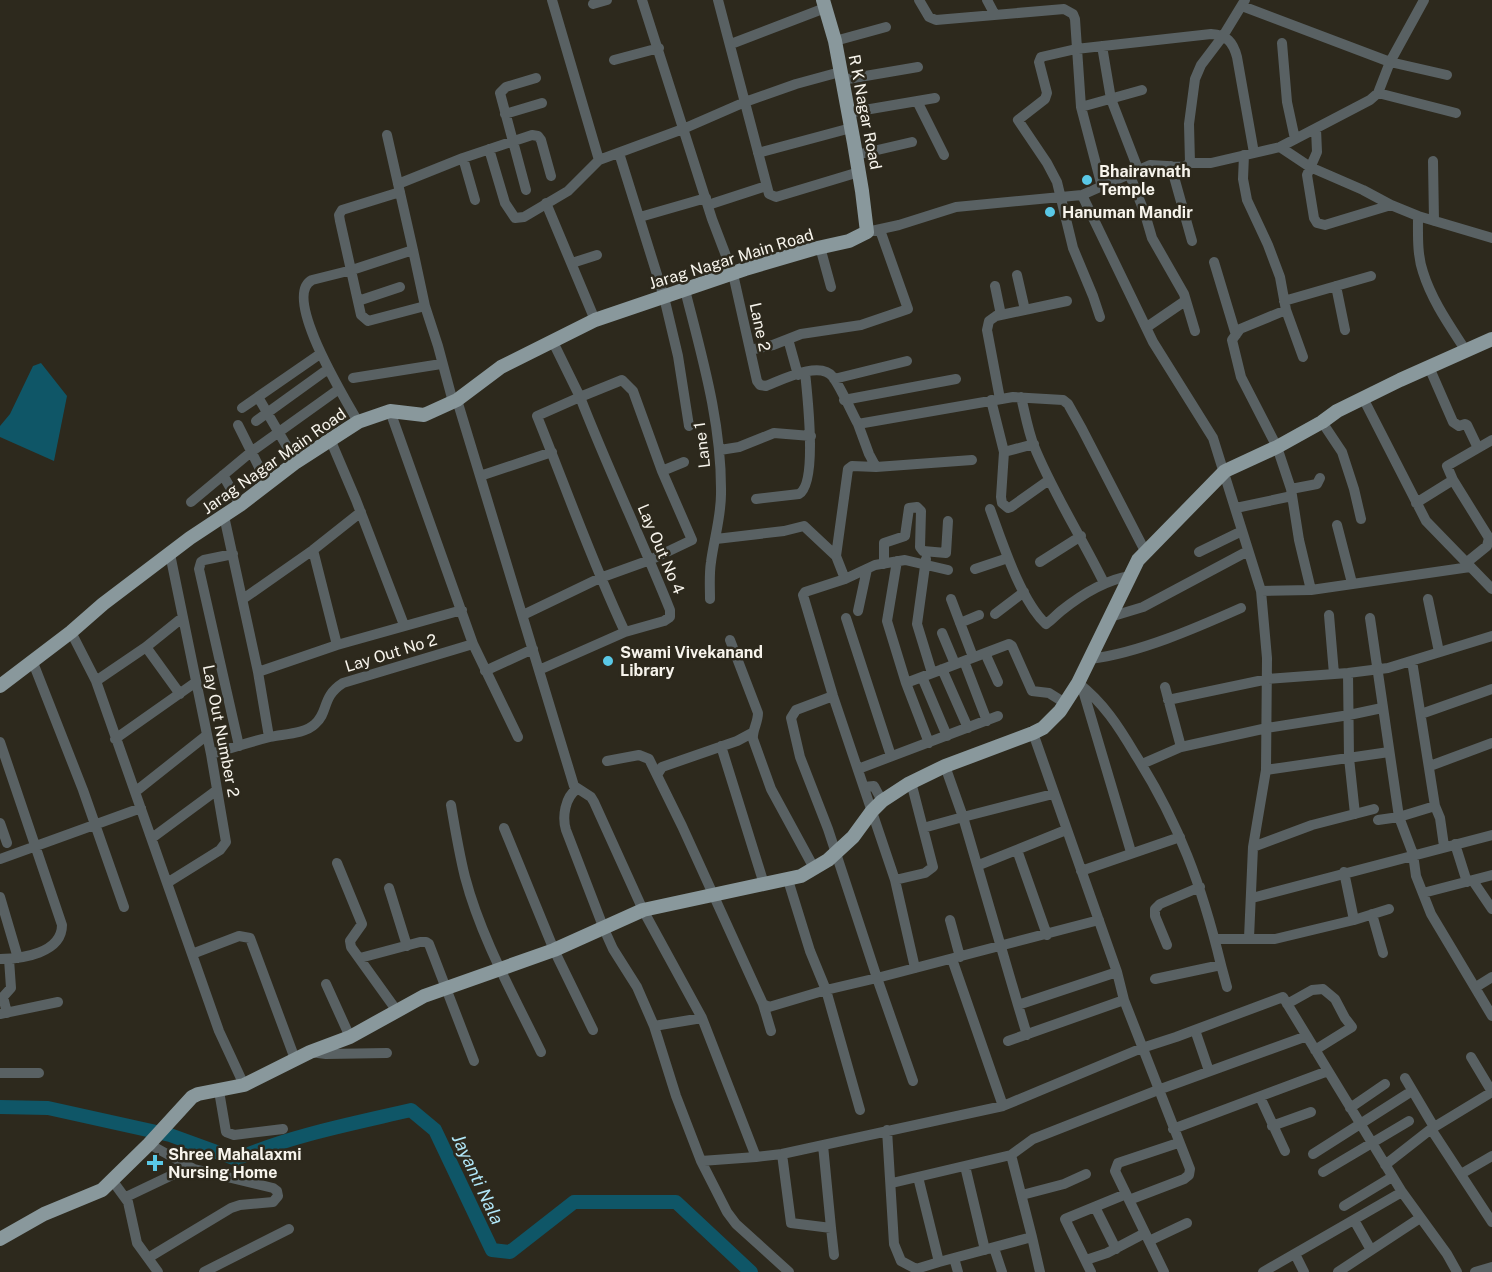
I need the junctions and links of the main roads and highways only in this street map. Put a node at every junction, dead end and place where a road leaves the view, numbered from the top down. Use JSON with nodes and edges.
{"nodes":[{"id":1,"x":824,"y":4,"type":"edge"},
{"id":2,"x":873,"y":231,"type":"joint"},
{"id":3,"x":1492,"y":339,"type":"edge"},
{"id":4,"x":0,"y":686,"type":"edge"},
{"id":5,"x":0,"y":1239,"type":"edge"}],
"edges":[{"from":1,"to":2,"type":"main road","name":"R K Nagar Road"},
{"from":2,"to":4,"type":"main road","name":"Jarag Nagar Main Road"},
{"from":3,"to":5,"type":"main road"}]}
